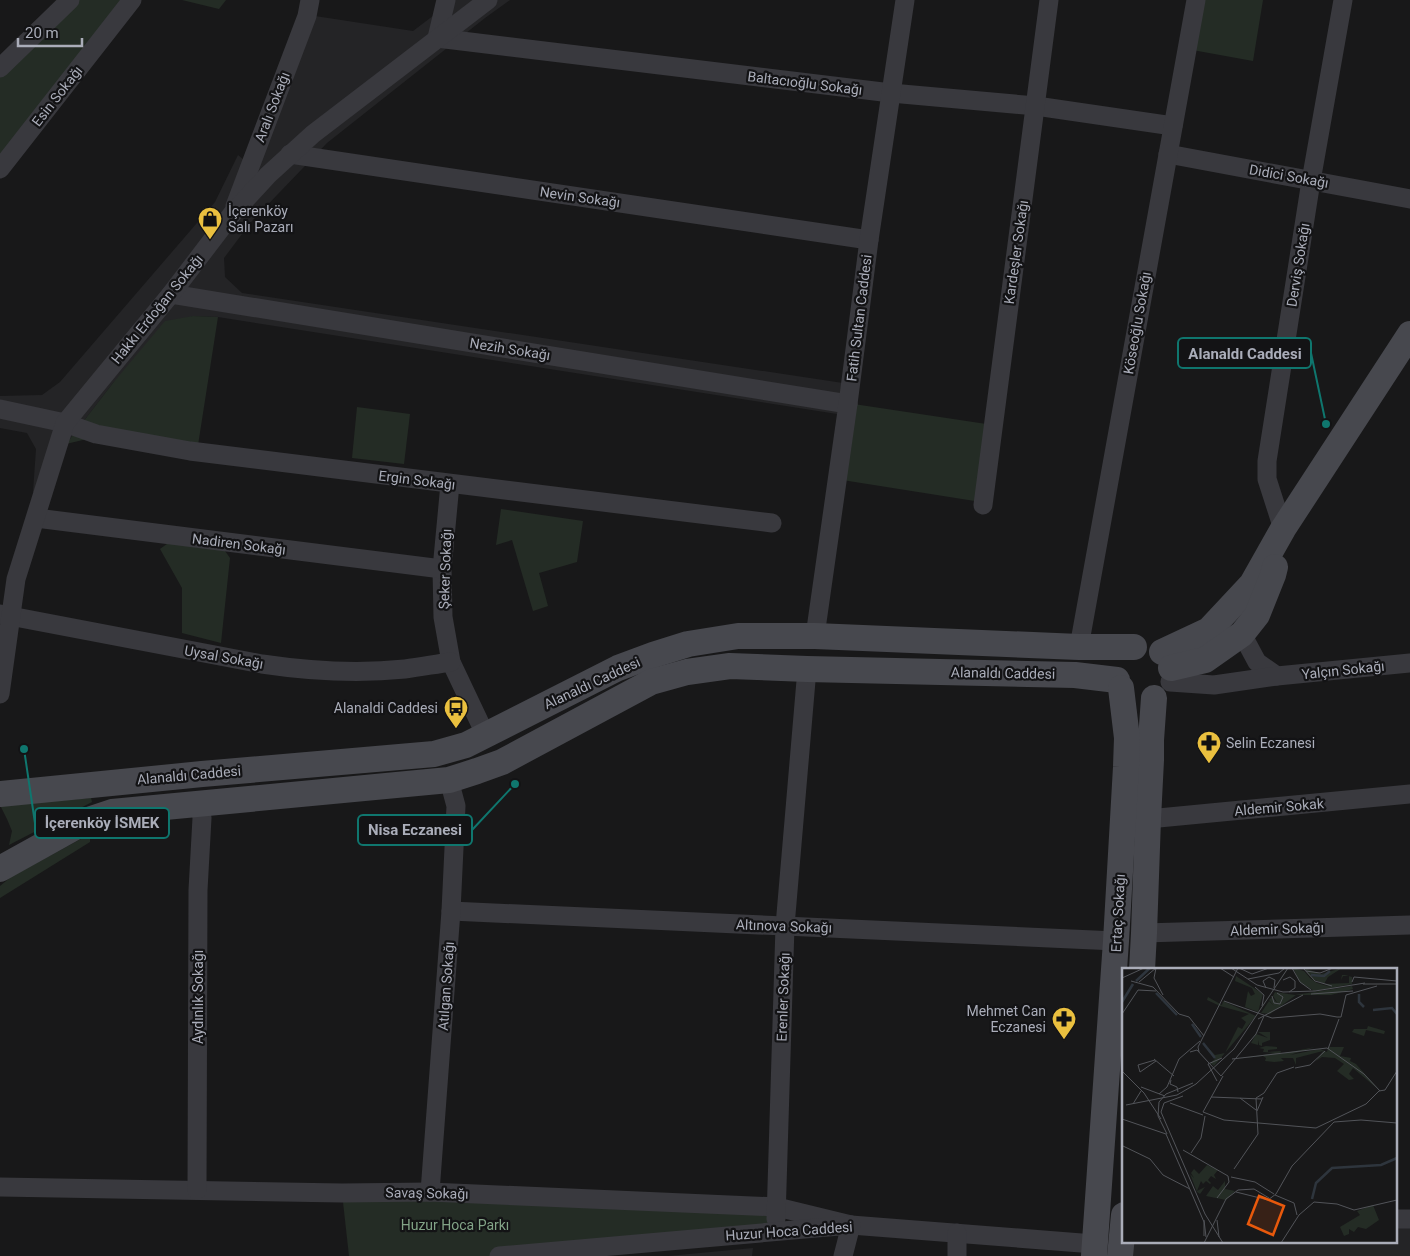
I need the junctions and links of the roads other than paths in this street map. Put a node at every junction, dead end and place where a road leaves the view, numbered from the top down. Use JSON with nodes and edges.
{"nodes":[{"id":1,"x":70,"y":0,"type":"edge"},
{"id":2,"x":132,"y":0,"type":"edge"},
{"id":3,"x":310,"y":0,"type":"edge"},
{"id":4,"x":446,"y":0,"type":"edge"},
{"id":5,"x":488,"y":0,"type":"edge"},
{"id":6,"x":905,"y":0,"type":"edge"},
{"id":7,"x":1049,"y":0,"type":"edge"},
{"id":8,"x":1196,"y":0,"type":"edge"},
{"id":9,"x":1343,"y":0,"type":"edge"},
{"id":10,"x":437,"y":38,"type":"junction"},
{"id":11,"x":0,"y":68,"type":"edge"},
{"id":12,"x":892,"y":93,"type":"junction"},
{"id":13,"x":1036,"y":106,"type":"junction"},
{"id":14,"x":1173,"y":126,"type":"junction"},
{"id":15,"x":290,"y":154,"type":"junction"},
{"id":16,"x":1168,"y":154,"type":"junction"},
{"id":17,"x":0,"y":169,"type":"edge"},
{"id":18,"x":1311,"y":180,"type":"junction"},
{"id":19,"x":1410,"y":199,"type":"edge"},
{"id":20,"x":232,"y":214,"type":"junction"},
{"id":21,"x":869,"y":240,"type":"junction"},
{"id":22,"x":172,"y":294,"type":"junction"},
{"id":23,"x":1410,"y":334,"type":"edge"},
{"id":24,"x":848,"y":404,"type":"junction"},
{"id":25,"x":0,"y":409,"type":"edge"},
{"id":26,"x":65,"y":423,"type":"junction"},
{"id":27,"x":450,"y":484,"type":"junction"},
{"id":28,"x":983,"y":505,"type":"dead end"},
{"id":29,"x":36,"y":518,"type":"junction"},
{"id":30,"x":772,"y":523,"type":"dead end"},
{"id":31,"x":1283,"y":529,"type":"junction"},
{"id":32,"x":442,"y":569,"type":"junction"},
{"id":33,"x":5,"y":615,"type":"edge"},
{"id":34,"x":1242,"y":634,"type":"junction"},
{"id":35,"x":816,"y":636,"type":"junction"},
{"id":36,"x":1079,"y":646,"type":"junction"},
{"id":37,"x":1134,"y":647,"type":"junction"},
{"id":38,"x":451,"y":662,"type":"junction"},
{"id":39,"x":1410,"y":664,"type":"edge"},
{"id":40,"x":807,"y":669,"type":"junction"},
{"id":41,"x":1164,"y":675,"type":"junction"},
{"id":42,"x":1276,"y":676,"type":"junction"},
{"id":43,"x":1119,"y":684,"type":"junction"},
{"id":44,"x":0,"y":694,"type":"edge"},
{"id":45,"x":486,"y":736,"type":"junction"},
{"id":46,"x":449,"y":780,"type":"junction"},
{"id":47,"x":0,"y":794,"type":"edge"},
{"id":48,"x":1410,"y":794,"type":"edge"},
{"id":49,"x":200,"y":804,"type":"junction"},
{"id":50,"x":1148,"y":819,"type":"junction"},
{"id":51,"x":0,"y":869,"type":"edge"},
{"id":52,"x":452,"y":911,"type":"junction"},
{"id":53,"x":1410,"y":925,"type":"edge"},
{"id":54,"x":785,"y":926,"type":"junction"},
{"id":55,"x":1144,"y":933,"type":"junction"},
{"id":56,"x":1116,"y":941,"type":"junction"},
{"id":57,"x":1142,"y":968,"type":"edge"},
{"id":58,"x":0,"y":1187,"type":"edge"},
{"id":59,"x":197,"y":1190,"type":"junction"},
{"id":60,"x":430,"y":1192,"type":"junction"},
{"id":61,"x":776,"y":1207,"type":"junction"},
{"id":62,"x":851,"y":1225,"type":"junction"},
{"id":63,"x":775,"y":1232,"type":"junction"},
{"id":64,"x":957,"y":1233,"type":"junction"},
{"id":65,"x":1122,"y":1234,"type":"edge"},
{"id":66,"x":1097,"y":1246,"type":"edge"},
{"id":67,"x":592,"y":1252,"type":"edge"},
{"id":68,"x":499,"y":1256,"type":"edge"},
{"id":69,"x":843,"y":1256,"type":"edge"},
{"id":70,"x":957,"y":1256,"type":"edge"}],
"edges":[{"from":1,"to":11,"type":"street"},
{"from":2,"to":17,"type":"street","name":"Esin Sokağı"},
{"from":3,"to":20,"type":"street","name":"Aralı Sokağı"},
{"from":4,"to":10,"type":"street"},
{"from":5,"to":10,"type":"street","name":"Hakkı Erdoğan Sokağı"},
{"from":6,"to":12,"type":"street","name":"Fatih Sultan Caddesi"},
{"from":7,"to":13,"type":"street","name":"Kardeşler Sokağı"},
{"from":8,"to":14,"type":"street","name":"Köseoğlu Sokağı"},
{"from":9,"to":18,"type":"street","name":"Derviş Sokağı"},
{"from":10,"to":12,"type":"street","name":"Baltacıoğlu Sokağı"},
{"from":10,"to":15,"type":"street","name":"Hakkı Erdoğan Sokağı"},
{"from":12,"to":13,"type":"street","name":"Baltacıoğlu Sokağı"},
{"from":12,"to":21,"type":"street","name":"Fatih Sultan Caddesi"},
{"from":13,"to":14,"type":"street","name":"Baltacıoğlu Sokağı"},
{"from":13,"to":28,"type":"street","name":"Kardeşler Sokağı"},
{"from":14,"to":16,"type":"street","name":"Köseoğlu Sokağı"},
{"from":15,"to":20,"type":"street","name":"Hakkı Erdoğan Sokağı"},
{"from":15,"to":21,"type":"street","name":"Nevin Sokağı"},
{"from":16,"to":18,"type":"street","name":"Didici Sokağı"},
{"from":16,"to":36,"type":"street","name":"Köseoğlu Sokağı"},
{"from":18,"to":19,"type":"street","name":"Didici Sokağı"},
{"from":18,"to":31,"type":"street","name":"Derviş Sokağı"},
{"from":20,"to":22,"type":"street","name":"Hakkı Erdoğan Sokağı"},
{"from":21,"to":24,"type":"street","name":"Fatih Sultan Caddesi"},
{"from":22,"to":24,"type":"street","name":"Nezih Sokağı"},
{"from":22,"to":26,"type":"street","name":"Hakkı Erdoğan Sokağı"},
{"from":23,"to":31,"type":"street"},
{"from":24,"to":35,"type":"street","name":"Fatih Sultan Caddesi"},
{"from":25,"to":26,"type":"street","name":"Ergin Sokağı"},
{"from":26,"to":27,"type":"street","name":"Ergin Sokağı"},
{"from":26,"to":29,"type":"street","name":"Hakkı Erdoğan Sokağı"},
{"from":27,"to":30,"type":"street","name":"Ergin Sokağı"},
{"from":27,"to":32,"type":"street","name":"Şeker Sokağı"},
{"from":29,"to":32,"type":"street","name":"Nadiren Sokağı"},
{"from":29,"to":33,"type":"street","name":"Hakkı Erdoğan Sokağı"},
{"from":31,"to":34,"type":"street"},
{"from":31,"to":41,"type":"street"},
{"from":32,"to":38,"type":"street","name":"Şeker Sokağı"},
{"from":33,"to":38,"type":"street","name":"Uysal Sokağı"},
{"from":33,"to":44,"type":"street","name":"Hakkı Erdoğan Sokağı"},
{"from":34,"to":41,"type":"street"},
{"from":34,"to":42,"type":"street"},
{"from":35,"to":36,"type":"street","name":"Alanaldı Caddesi"},
{"from":35,"to":45,"type":"street","name":"Alanaldı Caddesi"},
{"from":36,"to":37,"type":"street","name":"Alanaldı Caddesi"},
{"from":37,"to":41,"type":"street","name":"Alanaldı Caddesi"},
{"from":37,"to":43,"type":"street"},
{"from":38,"to":45,"type":"street","name":"Şeker Sokağı"},
{"from":39,"to":42,"type":"street","name":"Yalçın Sokağı"},
{"from":40,"to":43,"type":"street","name":"Alanaldı Caddesi"},
{"from":40,"to":46,"type":"street","name":"Alanaldı Caddesi"},
{"from":40,"to":54,"type":"street","name":"Erenler Sokağı"},
{"from":41,"to":42,"type":"street","name":"Yalçın Sokağı"},
{"from":41,"to":43,"type":"street","name":"Alanaldı Caddesi"},
{"from":41,"to":50,"type":"street","name":"Ertaç Sokağı"},
{"from":43,"to":56,"type":"street","name":"Ertaç Sokağı"},
{"from":45,"to":47,"type":"street","name":"Alanaldı Caddesi"},
{"from":46,"to":49,"type":"street","name":"Alanaldı Caddesi"},
{"from":46,"to":52,"type":"street","name":"Atılgan Sokağı"},
{"from":48,"to":50,"type":"street","name":"Aldemir Sokak"},
{"from":49,"to":51,"type":"street","name":"Alanaldı Caddesi"},
{"from":49,"to":59,"type":"street","name":"Aydınlık Sokağı"},
{"from":50,"to":55,"type":"street","name":"Ertaç Sokağı"},
{"from":52,"to":54,"type":"street","name":"Altınova Sokağı"},
{"from":52,"to":60,"type":"street","name":"Atılgan Sokağı"},
{"from":53,"to":55,"type":"street","name":"Aldemir Sokağı"},
{"from":54,"to":56,"type":"street","name":"Altınova Sokağı"},
{"from":54,"to":61,"type":"street","name":"Erenler Sokağı"},
{"from":55,"to":57,"type":"street","name":"Ertaç Sokağı"},
{"from":56,"to":66,"type":"street","name":"Ertaç Sokağı"},
{"from":58,"to":59,"type":"street","name":"Savaş Sokağı"},
{"from":59,"to":60,"type":"street","name":"Savaş Sokağı"},
{"from":60,"to":61,"type":"street","name":"Savaş Sokağı"},
{"from":61,"to":62,"type":"street","name":"Savaş Sokağı"},
{"from":61,"to":63,"type":"street","name":"Erenler Sokağı"},
{"from":62,"to":63,"type":"street","name":"Huzur Hoca Caddesi"},
{"from":62,"to":64,"type":"street","name":"Huzur Hoca Caddesi"},
{"from":62,"to":69,"type":"street"},
{"from":63,"to":67,"type":"street","name":"Huzur Hoca Caddesi"},
{"from":64,"to":66,"type":"street","name":"Huzur Hoca Caddesi"},
{"from":64,"to":70,"type":"street"},
{"from":65,"to":66,"type":"street"},
{"from":67,"to":68,"type":"street","name":"Huzur Hoca Caddesi"}]}
